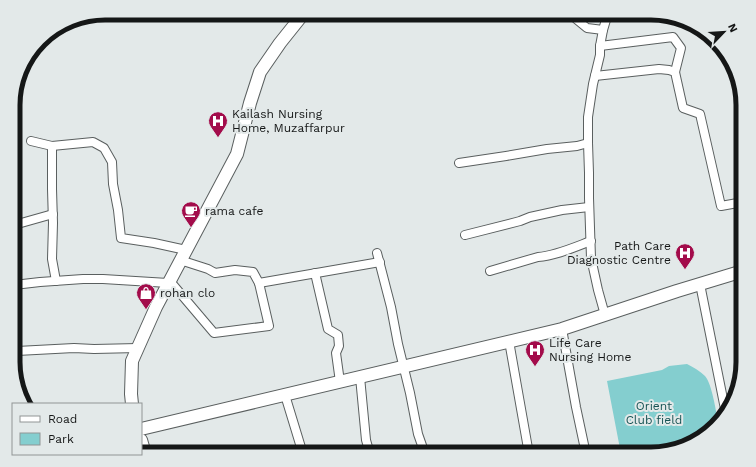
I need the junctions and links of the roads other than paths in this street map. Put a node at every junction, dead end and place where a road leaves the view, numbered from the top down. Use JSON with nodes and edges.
{"nodes":[{"id":1,"x":298,"y":20,"type":"edge"},
{"id":2,"x":577,"y":20,"type":"edge"},
{"id":3,"x":606,"y":20,"type":"edge"},
{"id":4,"x":603,"y":30,"type":"junction"},
{"id":5,"x":600,"y":46,"type":"junction"},
{"id":6,"x":675,"y":72,"type":"junction"},
{"id":7,"x":595,"y":76,"type":"junction"},
{"id":8,"x":32,"y":141,"type":"dead end"},
{"id":9,"x":588,"y":143,"type":"junction"},
{"id":10,"x":52,"y":146,"type":"junction"},
{"id":11,"x":459,"y":163,"type":"dead end"},
{"id":12,"x":736,"y":203,"type":"edge"},
{"id":13,"x":589,"y":207,"type":"junction"},
{"id":14,"x":53,"y":214,"type":"junction"},
{"id":15,"x":20,"y":223,"type":"edge"},
{"id":16,"x":465,"y":235,"type":"dead end"},
{"id":17,"x":591,"y":242,"type":"junction"},
{"id":18,"x":377,"y":253,"type":"dead end"},
{"id":19,"x":183,"y":255,"type":"junction"},
{"id":20,"x":380,"y":262,"type":"junction"},
{"id":21,"x":490,"y":271,"type":"dead end"},
{"id":22,"x":315,"y":273,"type":"junction"},
{"id":23,"x":736,"y":273,"type":"edge"},
{"id":24,"x":56,"y":281,"type":"junction"},
{"id":25,"x":169,"y":282,"type":"junction"},
{"id":26,"x":259,"y":283,"type":"junction"},
{"id":27,"x":20,"y":284,"type":"edge"},
{"id":28,"x":700,"y":284,"type":"junction"},
{"id":29,"x":605,"y":315,"type":"junction"},
{"id":30,"x":562,"y":329,"type":"junction"},
{"id":31,"x":509,"y":341,"type":"junction"},
{"id":32,"x":138,"y":348,"type":"junction"},
{"id":33,"x":20,"y":352,"type":"edge"},
{"id":34,"x":404,"y":366,"type":"junction"},
{"id":35,"x":360,"y":377,"type":"junction"},
{"id":36,"x":340,"y":382,"type":"junction"},
{"id":37,"x":285,"y":395,"type":"junction"},
{"id":38,"x":132,"y":403,"type":"edge"},
{"id":39,"x":724,"y":405,"type":"edge"},
{"id":40,"x":142,"y":429,"type":"edge"},
{"id":41,"x":301,"y":447,"type":"edge"},
{"id":42,"x":368,"y":447,"type":"edge"},
{"id":43,"x":423,"y":447,"type":"edge"},
{"id":44,"x":528,"y":447,"type":"edge"},
{"id":45,"x":585,"y":447,"type":"edge"}],
"edges":[{"from":1,"to":19,"type":"main road"},
{"from":2,"to":4,"type":"street"},
{"from":3,"to":4,"type":"street"},
{"from":4,"to":5,"type":"street"},
{"from":5,"to":6,"type":"street"},
{"from":5,"to":7,"type":"street"},
{"from":6,"to":7,"type":"street"},
{"from":6,"to":12,"type":"street"},
{"from":7,"to":9,"type":"street"},
{"from":8,"to":10,"type":"street"},
{"from":9,"to":11,"type":"street"},
{"from":9,"to":13,"type":"street"},
{"from":10,"to":14,"type":"street"},
{"from":10,"to":19,"type":"street"},
{"from":13,"to":16,"type":"street"},
{"from":13,"to":17,"type":"street"},
{"from":14,"to":15,"type":"street"},
{"from":14,"to":24,"type":"street"},
{"from":17,"to":21,"type":"street"},
{"from":17,"to":29,"type":"street"},
{"from":18,"to":20,"type":"street"},
{"from":19,"to":25,"type":"main road"},
{"from":19,"to":26,"type":"street"},
{"from":20,"to":22,"type":"street"},
{"from":20,"to":34,"type":"street"},
{"from":22,"to":26,"type":"street"},
{"from":22,"to":36,"type":"street"},
{"from":23,"to":28,"type":"main road"},
{"from":24,"to":25,"type":"street"},
{"from":24,"to":27,"type":"street"},
{"from":25,"to":26,"type":"street"},
{"from":25,"to":32,"type":"main road"},
{"from":28,"to":29,"type":"main road"},
{"from":28,"to":39,"type":"street"},
{"from":29,"to":30,"type":"main road"},
{"from":30,"to":31,"type":"main road"},
{"from":30,"to":45,"type":"street"},
{"from":31,"to":34,"type":"main road"},
{"from":31,"to":44,"type":"street"},
{"from":32,"to":33,"type":"street"},
{"from":32,"to":38,"type":"main road"},
{"from":34,"to":35,"type":"main road"},
{"from":34,"to":43,"type":"street"},
{"from":35,"to":36,"type":"main road"},
{"from":35,"to":42,"type":"street"},
{"from":36,"to":37,"type":"main road"},
{"from":37,"to":40,"type":"main road"},
{"from":37,"to":41,"type":"street"}]}
